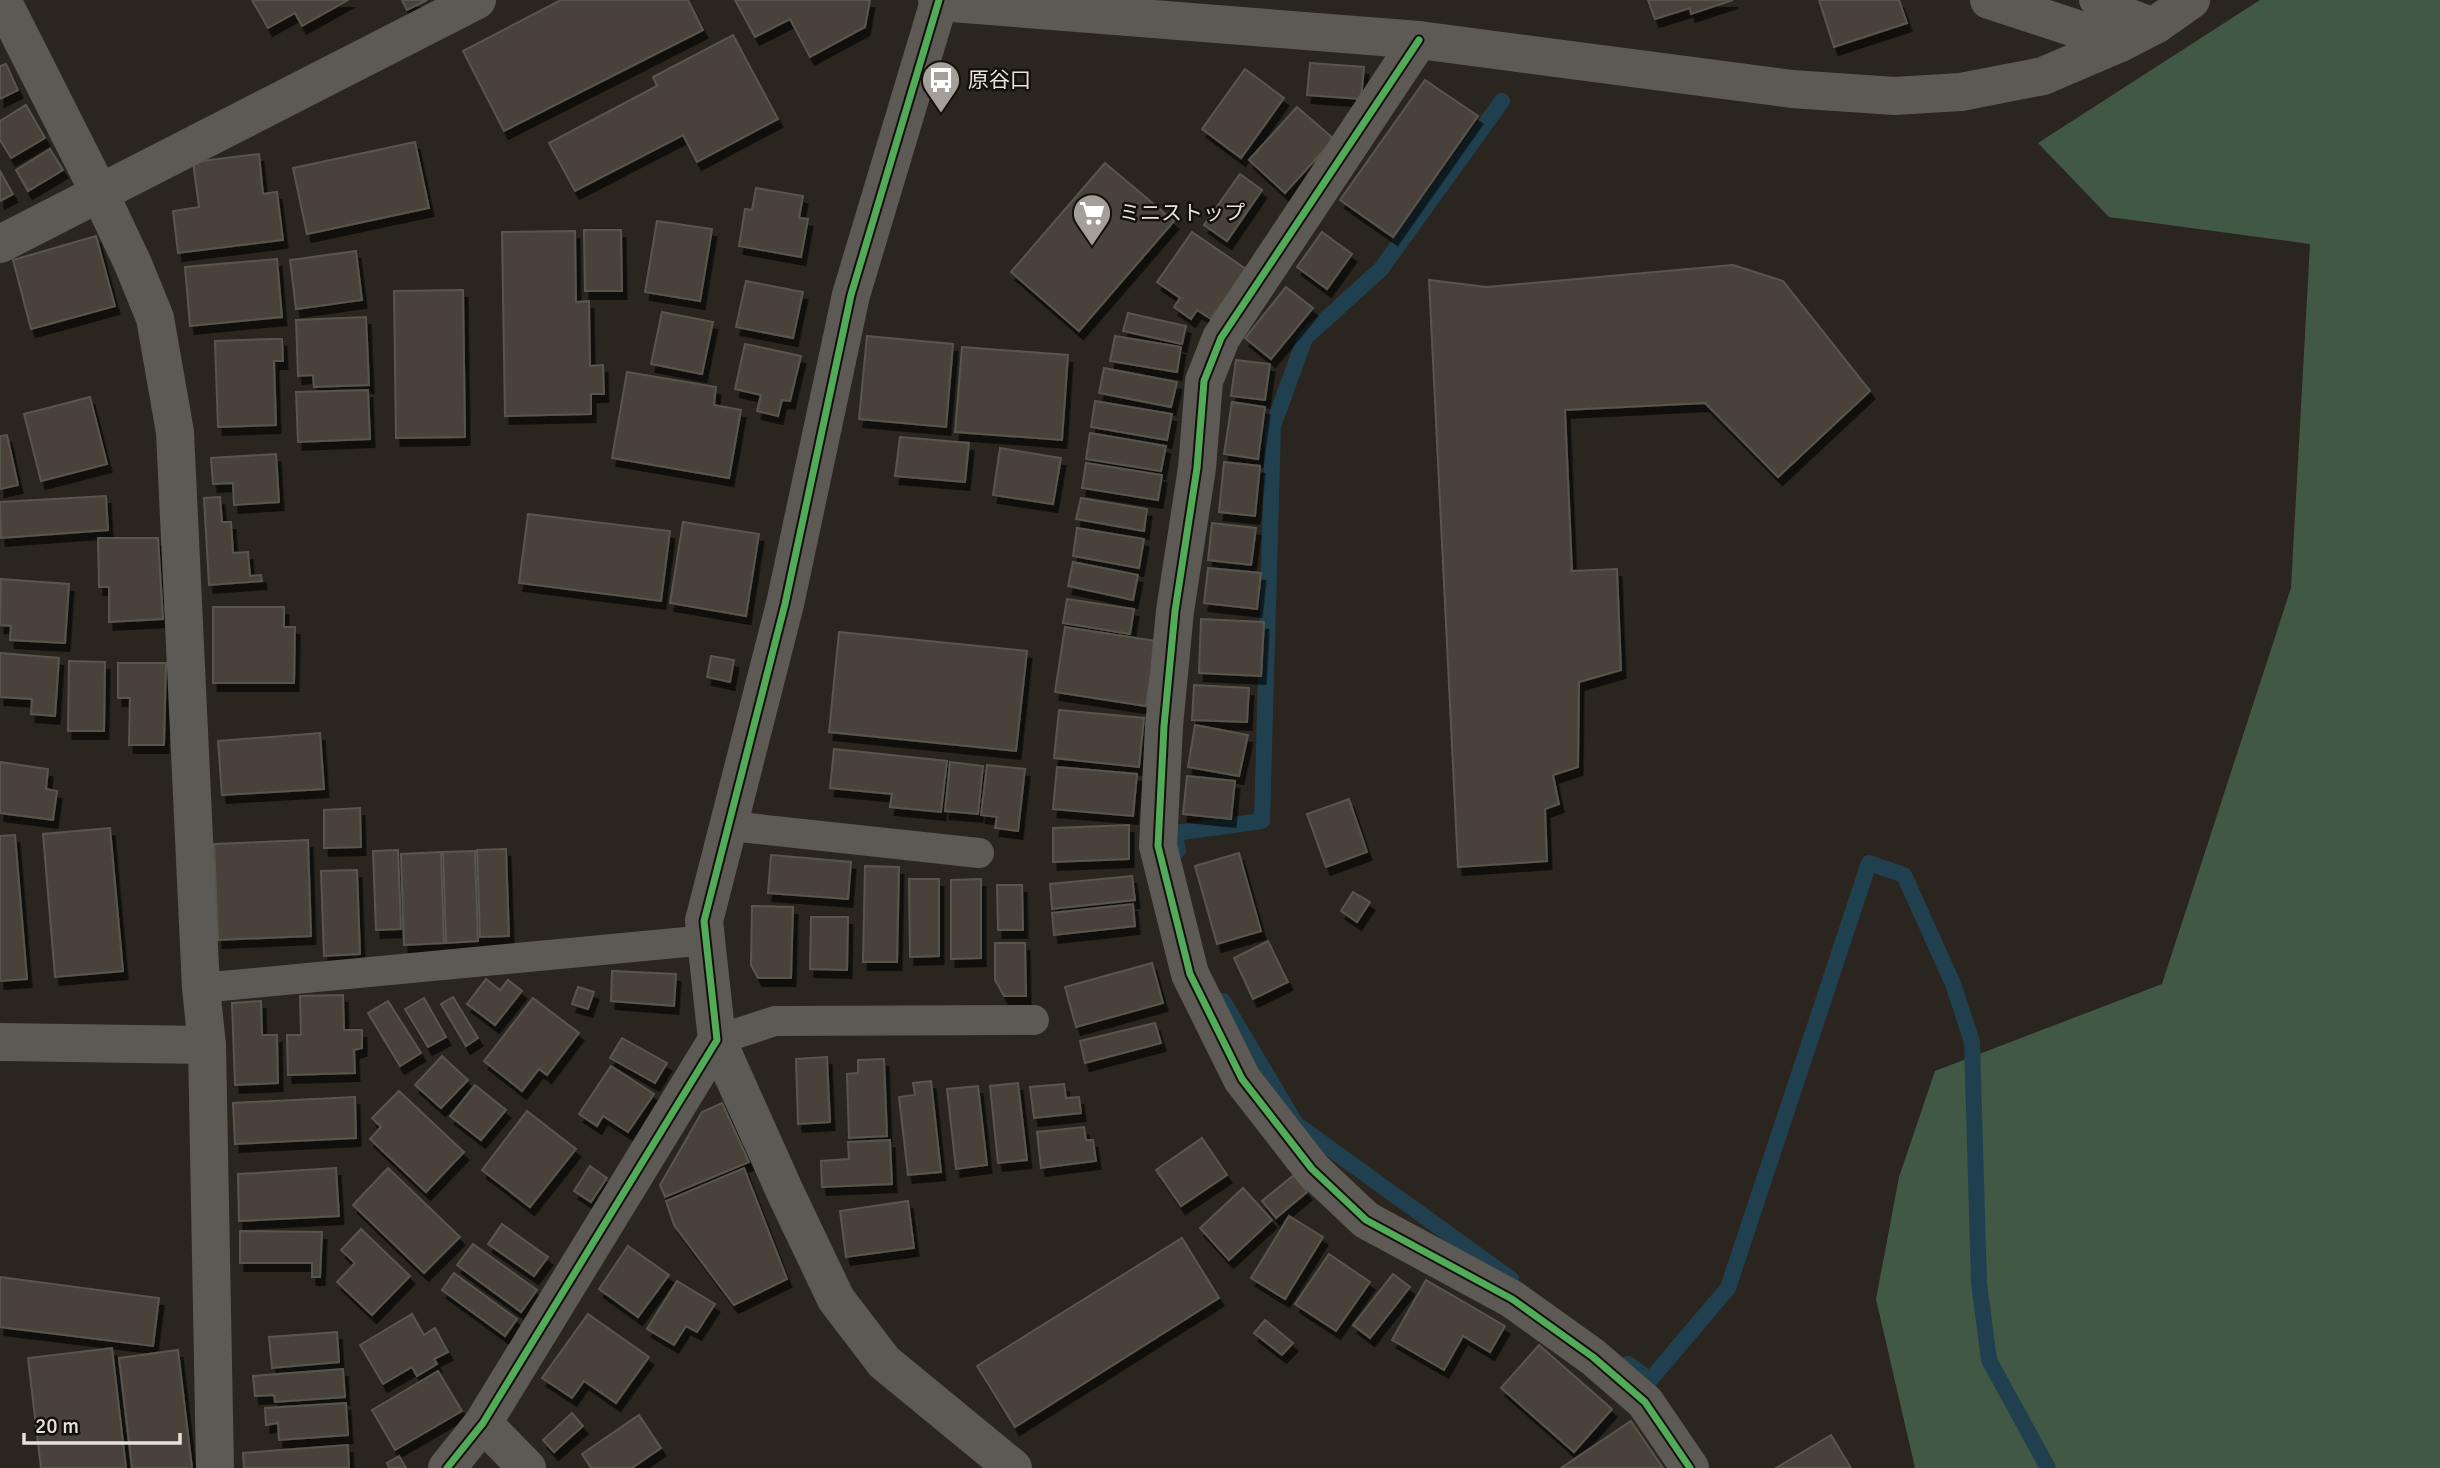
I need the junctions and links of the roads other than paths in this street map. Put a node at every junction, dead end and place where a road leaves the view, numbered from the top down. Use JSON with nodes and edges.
{"nodes":[{"id":1,"x":2,"y":0,"type":"edge"},
{"id":2,"x":477,"y":0,"type":"edge"},
{"id":3,"x":1989,"y":0,"type":"edge"},
{"id":4,"x":2094,"y":0,"type":"edge"},
{"id":5,"x":2191,"y":0,"type":"edge"},
{"id":6,"x":938,"y":1,"type":"edge"},
{"id":7,"x":2157,"y":24,"type":"junction"},
{"id":8,"x":1419,"y":40,"type":"junction"},
{"id":9,"x":2120,"y":43,"type":"junction"},
{"id":10,"x":100,"y":194,"type":"junction"},
{"id":11,"x":0,"y":244,"type":"edge"},
{"id":12,"x":730,"y":826,"type":"junction"},
{"id":13,"x":979,"y":853,"type":"dead end"},
{"id":14,"x":707,"y":940,"type":"junction"},
{"id":15,"x":201,"y":988,"type":"junction"},
{"id":16,"x":1034,"y":1020,"type":"dead end"},
{"id":17,"x":717,"y":1040,"type":"junction"},
{"id":18,"x":0,"y":1042,"type":"edge"},
{"id":19,"x":207,"y":1045,"type":"junction"},
{"id":20,"x":483,"y":1423,"type":"junction"},
{"id":21,"x":215,"y":1468,"type":"edge"},
{"id":22,"x":447,"y":1468,"type":"edge"},
{"id":23,"x":527,"y":1468,"type":"edge"},
{"id":24,"x":1013,"y":1468,"type":"edge"},
{"id":25,"x":1689,"y":1468,"type":"edge"}],
"edges":[{"from":1,"to":10,"type":"street"},
{"from":2,"to":10,"type":"street"},
{"from":3,"to":9,"type":"street"},
{"from":4,"to":7,"type":"lane"},
{"from":5,"to":7,"type":"street"},
{"from":6,"to":8,"type":"street"},
{"from":6,"to":12,"type":"street"},
{"from":7,"to":9,"type":"street"},
{"from":8,"to":9,"type":"street"},
{"from":8,"to":25,"type":"street"},
{"from":10,"to":11,"type":"street"},
{"from":10,"to":15,"type":"street"},
{"from":12,"to":13,"type":"lane"},
{"from":12,"to":14,"type":"street"},
{"from":14,"to":15,"type":"lane"},
{"from":14,"to":17,"type":"street"},
{"from":15,"to":19,"type":"street"},
{"from":16,"to":17,"type":"lane"},
{"from":17,"to":20,"type":"street"},
{"from":17,"to":24,"type":"street"},
{"from":18,"to":19,"type":"street"},
{"from":19,"to":21,"type":"street"},
{"from":20,"to":22,"type":"street"},
{"from":20,"to":23,"type":"street"}]}
